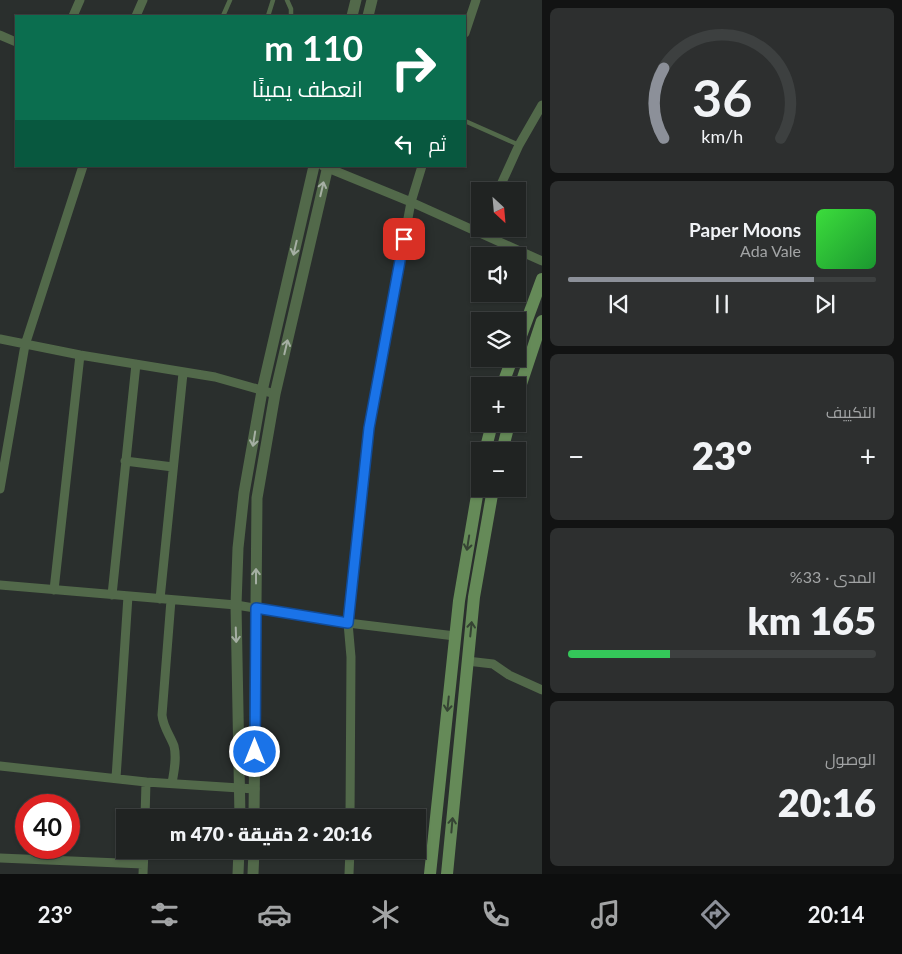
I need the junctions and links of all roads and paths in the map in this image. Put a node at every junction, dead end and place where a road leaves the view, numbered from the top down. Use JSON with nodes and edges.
{"nodes":[{"id":1,"x":80,"y":0,"type":"edge"},
{"id":2,"x":143,"y":0,"type":"edge"},
{"id":3,"x":230,"y":0,"type":"edge"},
{"id":4,"x":273,"y":0,"type":"edge"},
{"id":5,"x":287,"y":0,"type":"edge"},
{"id":6,"x":356,"y":0,"type":"edge"},
{"id":7,"x":372,"y":0,"type":"edge"},
{"id":8,"x":476,"y":0,"type":"edge"},
{"id":9,"x":73,"y":15,"type":"edge"},
{"id":10,"x":136,"y":15,"type":"edge"},
{"id":11,"x":223,"y":15,"type":"edge"},
{"id":12,"x":268,"y":15,"type":"edge"},
{"id":13,"x":291,"y":15,"type":"edge"},
{"id":14,"x":352,"y":15,"type":"edge"},
{"id":15,"x":368,"y":15,"type":"edge"},
{"id":16,"x":466,"y":30,"type":"edge"},
{"id":17,"x":0,"y":35,"type":"edge"},
{"id":18,"x":15,"y":42,"type":"edge"},
{"id":19,"x":542,"y":105,"type":"edge"},
{"id":20,"x":466,"y":121,"type":"edge"},
{"id":21,"x":519,"y":145,"type":"junction"},
{"id":22,"x":83,"y":167,"type":"edge"},
{"id":23,"x":314,"y":167,"type":"edge"},
{"id":24,"x":326,"y":167,"type":"edge"},
{"id":25,"x":422,"y":167,"type":"edge"},
{"id":26,"x":502,"y":182,"type":"edge"},
{"id":27,"x":411,"y":202,"type":"junction"},
{"id":28,"x":471,"y":227,"type":"edge"},
{"id":29,"x":495,"y":238,"type":"edge"},
{"id":30,"x":542,"y":261,"type":"edge"},
{"id":31,"x":542,"y":280,"type":"edge"},
{"id":32,"x":542,"y":321,"type":"edge"},
{"id":33,"x":526,"y":323,"type":"edge"},
{"id":34,"x":0,"y":339,"type":"edge"},
{"id":35,"x":25,"y":345,"type":"junction"},
{"id":36,"x":80,"y":355,"type":"junction"},
{"id":37,"x":136,"y":364,"type":"junction"},
{"id":38,"x":183,"y":374,"type":"junction"},
{"id":39,"x":523,"y":377,"type":"edge"},
{"id":40,"x":262,"y":391,"type":"junction"},
{"id":41,"x":275,"y":394,"type":"junction"},
{"id":42,"x":125,"y":461,"type":"junction"},
{"id":43,"x":173,"y":466,"type":"junction"},
{"id":44,"x":2,"y":471,"type":"edge"},
{"id":45,"x":0,"y":489,"type":"edge"},
{"id":46,"x":477,"y":497,"type":"edge"},
{"id":47,"x":491,"y":497,"type":"edge"},
{"id":48,"x":472,"y":522,"type":"junction"},
{"id":49,"x":486,"y":524,"type":"junction"},
{"id":50,"x":0,"y":585,"type":"edge"},
{"id":51,"x":54,"y":590,"type":"junction"},
{"id":52,"x":112,"y":595,"type":"junction"},
{"id":53,"x":128,"y":596,"type":"junction"},
{"id":54,"x":160,"y":599,"type":"junction"},
{"id":55,"x":171,"y":600,"type":"junction"},
{"id":56,"x":236,"y":605,"type":"junction"},
{"id":57,"x":256,"y":608,"type":"junction"},
{"id":58,"x":348,"y":623,"type":"junction"},
{"id":59,"x":455,"y":636,"type":"junction"},
{"id":60,"x":467,"y":661,"type":"junction"},
{"id":61,"x":542,"y":690,"type":"edge"},
{"id":62,"x":0,"y":766,"type":"edge"},
{"id":63,"x":116,"y":778,"type":"junction"},
{"id":64,"x":146,"y":782,"type":"junction"},
{"id":65,"x":172,"y":783,"type":"junction"},
{"id":66,"x":241,"y":788,"type":"junction"},
{"id":67,"x":255,"y":789,"type":"junction"},
{"id":68,"x":145,"y":809,"type":"edge"},
{"id":69,"x":240,"y":809,"type":"edge"},
{"id":70,"x":254,"y":809,"type":"edge"},
{"id":71,"x":350,"y":809,"type":"edge"},
{"id":72,"x":0,"y":858,"type":"edge"},
{"id":73,"x":143,"y":859,"type":"edge"},
{"id":74,"x":239,"y":859,"type":"edge"},
{"id":75,"x":254,"y":859,"type":"edge"},
{"id":76,"x":350,"y":859,"type":"edge"},
{"id":77,"x":143,"y":864,"type":"junction"},
{"id":78,"x":143,"y":874,"type":"edge"},
{"id":79,"x":238,"y":874,"type":"edge"},
{"id":80,"x":253,"y":874,"type":"edge"},
{"id":81,"x":349,"y":874,"type":"edge"},
{"id":82,"x":430,"y":874,"type":"edge"},
{"id":83,"x":447,"y":874,"type":"edge"}],
"edges":[{"from":1,"to":9,"type":"street"},
{"from":2,"to":10,"type":"street"},
{"from":3,"to":11,"type":"lane"},
{"from":4,"to":12,"type":"lane"},
{"from":5,"to":13,"type":"lane"},
{"from":6,"to":14,"type":"street"},
{"from":7,"to":15,"type":"street"},
{"from":8,"to":16,"type":"street"},
{"from":17,"to":18,"type":"street"},
{"from":19,"to":21,"type":"street"},
{"from":20,"to":21,"type":"lane"},
{"from":21,"to":26,"type":"street"},
{"from":22,"to":35,"type":"street"},
{"from":23,"to":40,"type":"street","one_way":true},
{"from":24,"to":27,"type":"street"},
{"from":41,"to":24,"type":"street","one_way":true},
{"from":25,"to":27,"type":"street"},
{"from":27,"to":28,"type":"street"},
{"from":27,"to":58,"type":"street"},
{"from":29,"to":30,"type":"street"},
{"from":31,"to":33,"type":"main road"},
{"from":32,"to":39,"type":"main road"},
{"from":34,"to":35,"type":"street"},
{"from":35,"to":36,"type":"street"},
{"from":35,"to":44,"type":"street"},
{"from":36,"to":37,"type":"street"},
{"from":36,"to":51,"type":"street"},
{"from":37,"to":38,"type":"street"},
{"from":37,"to":42,"type":"street"},
{"from":38,"to":40,"type":"street"},
{"from":38,"to":43,"type":"street"},
{"from":40,"to":41,"type":"street"},
{"from":40,"to":56,"type":"street","one_way":true},
{"from":57,"to":41,"type":"street","one_way":true},
{"from":42,"to":43,"type":"street"},
{"from":42,"to":52,"type":"street"},
{"from":43,"to":54,"type":"street"},
{"from":44,"to":45,"type":"street"},
{"from":46,"to":48,"type":"main road"},
{"from":47,"to":49,"type":"main road"},
{"from":48,"to":49,"type":"main road"},
{"from":48,"to":59,"type":"main road","one_way":true},
{"from":60,"to":49,"type":"main road","one_way":true},
{"from":50,"to":51,"type":"street"},
{"from":51,"to":52,"type":"street"},
{"from":52,"to":53,"type":"street"},
{"from":53,"to":54,"type":"street"},
{"from":53,"to":63,"type":"street"},
{"from":54,"to":55,"type":"street"},
{"from":55,"to":56,"type":"street"},
{"from":55,"to":65,"type":"street"},
{"from":56,"to":57,"type":"street"},
{"from":56,"to":66,"type":"street","one_way":true},
{"from":57,"to":58,"type":"street"},
{"from":57,"to":67,"type":"street"},
{"from":58,"to":59,"type":"street"},
{"from":58,"to":71,"type":"street"},
{"from":59,"to":82,"type":"main road","one_way":true},
{"from":60,"to":61,"type":"street"},
{"from":83,"to":60,"type":"main road","one_way":true},
{"from":62,"to":63,"type":"street"},
{"from":63,"to":64,"type":"street"},
{"from":64,"to":65,"type":"street"},
{"from":64,"to":68,"type":"street"},
{"from":65,"to":66,"type":"street"},
{"from":66,"to":67,"type":"street"},
{"from":66,"to":69,"type":"street"},
{"from":67,"to":70,"type":"street"},
{"from":72,"to":77,"type":"street"},
{"from":73,"to":77,"type":"street"},
{"from":74,"to":79,"type":"street"},
{"from":75,"to":80,"type":"street"},
{"from":76,"to":81,"type":"street"},
{"from":77,"to":78,"type":"street"}]}
